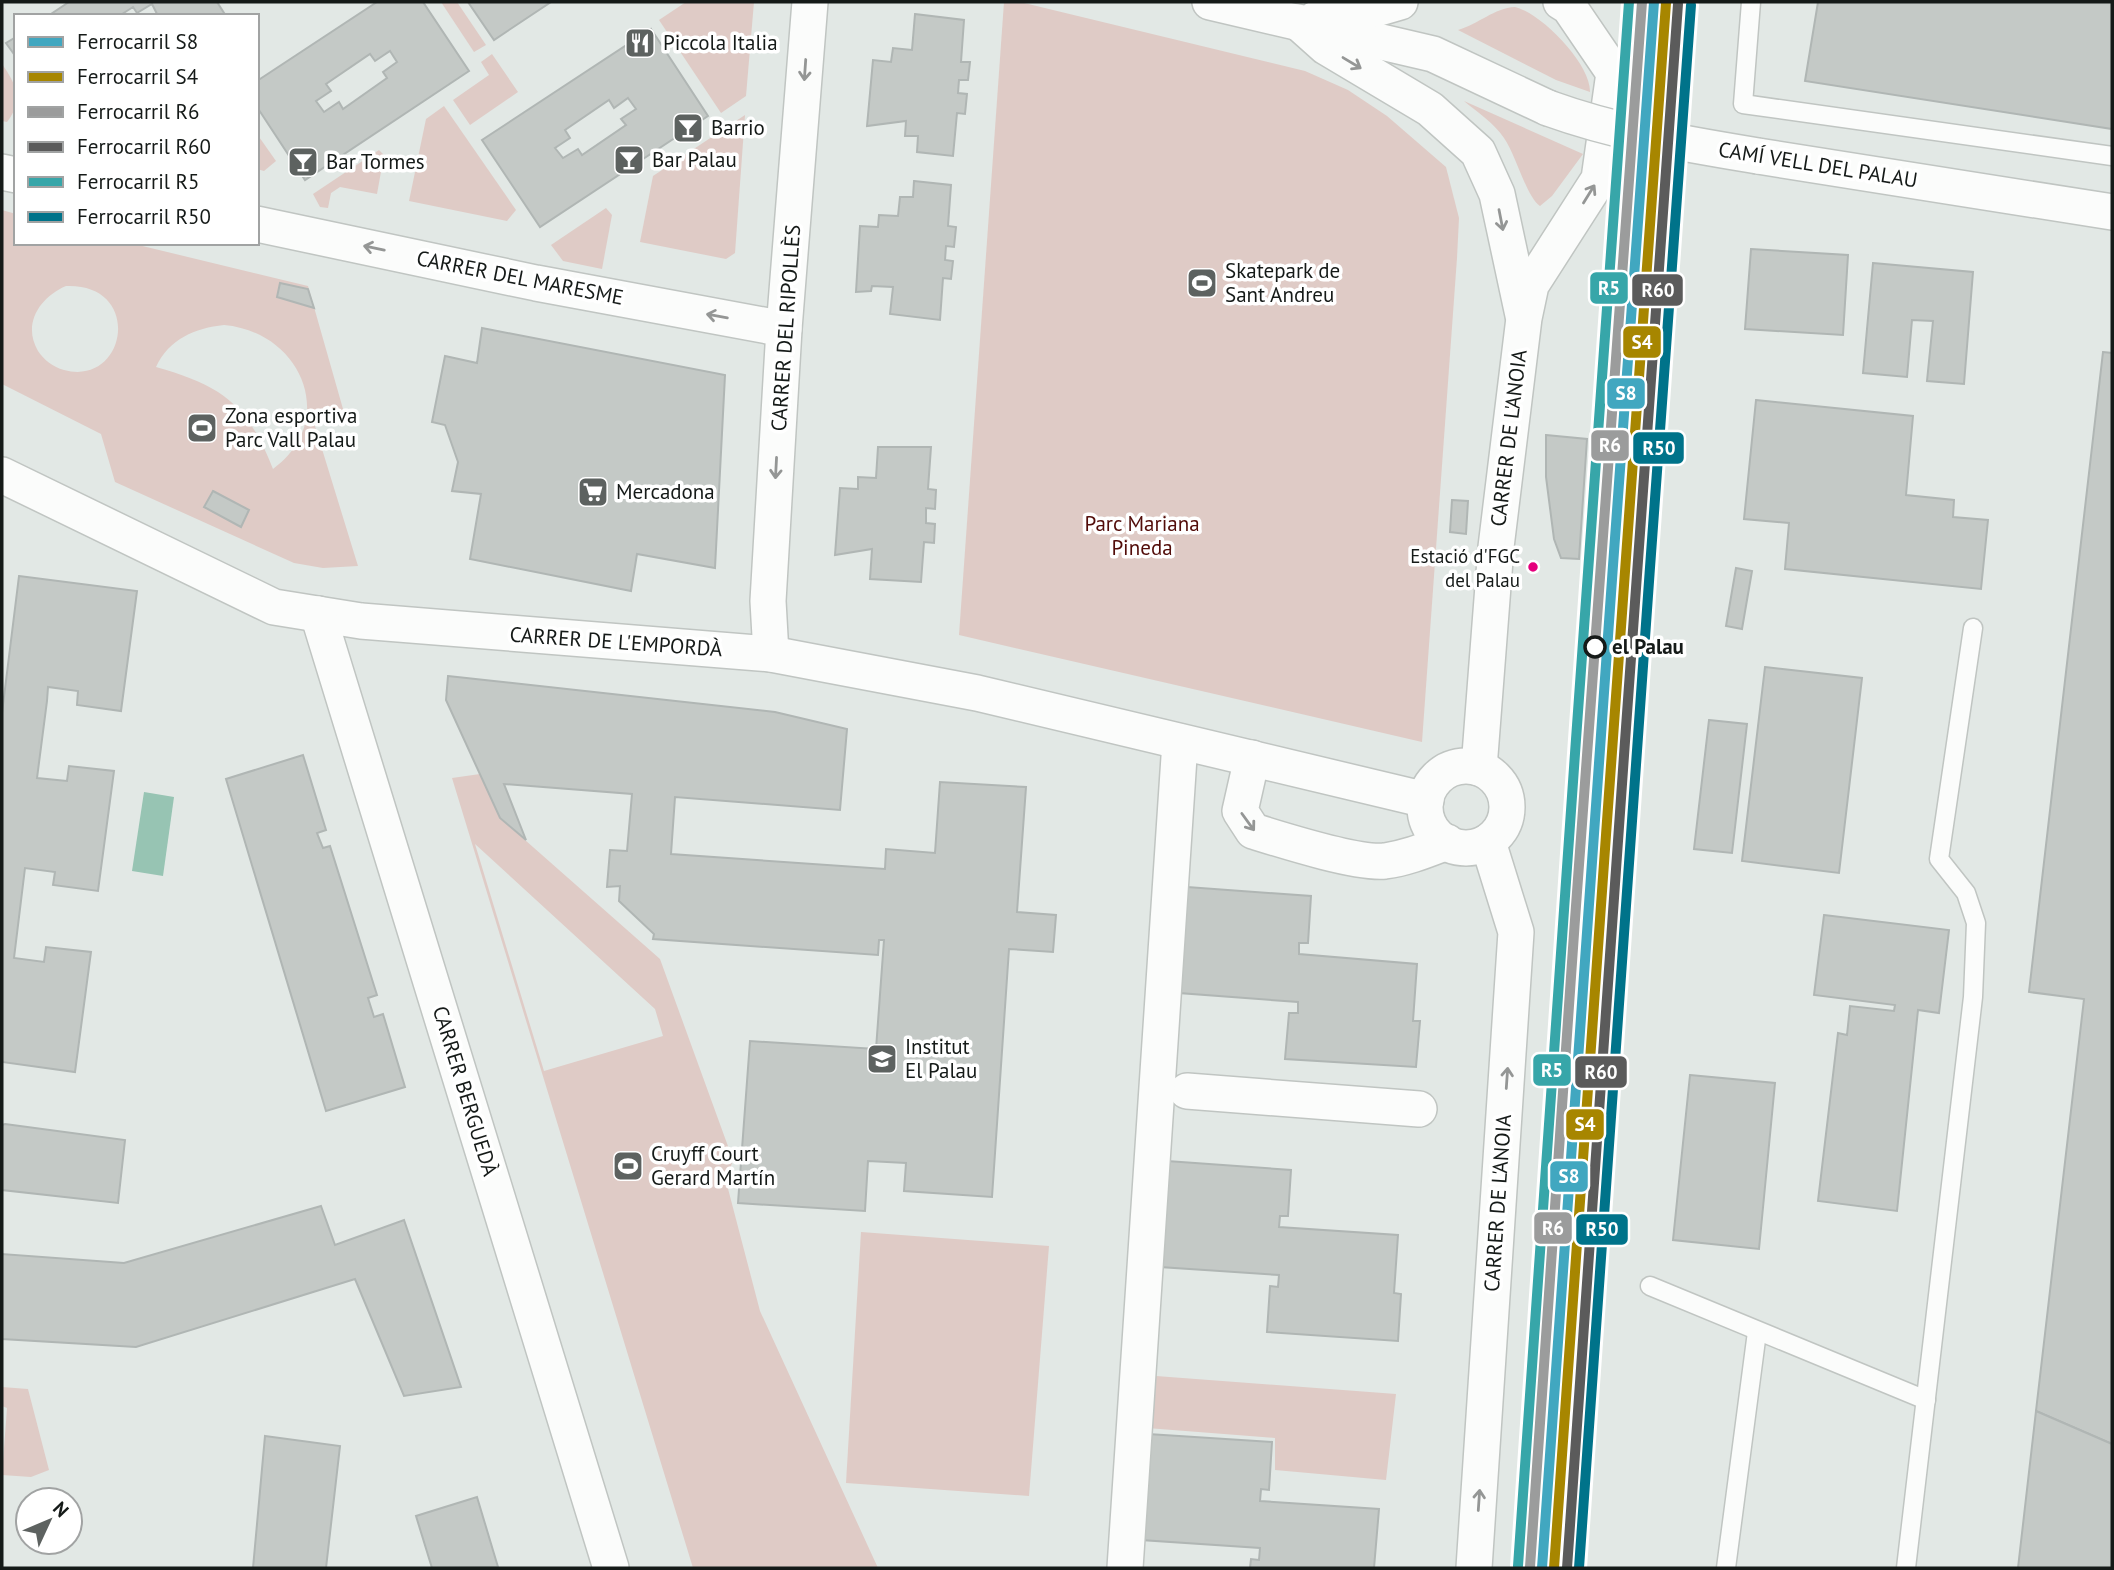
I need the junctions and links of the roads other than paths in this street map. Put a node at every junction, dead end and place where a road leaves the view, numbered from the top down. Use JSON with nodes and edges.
{"nodes":[{"id":1,"x":810,"y":2,"type":"edge"},
{"id":2,"x":1210,"y":2,"type":"edge"},
{"id":3,"x":1400,"y":2,"type":"edge"},
{"id":4,"x":1561,"y":2,"type":"edge"},
{"id":5,"x":1751,"y":2,"type":"edge"},
{"id":6,"x":1298,"y":22,"type":"junction"},
{"id":7,"x":2112,"y":156,"type":"edge"},
{"id":8,"x":2112,"y":212,"type":"edge"},
{"id":9,"x":259,"y":224,"type":"edge"},
{"id":10,"x":1524,"y":318,"type":"junction"},
{"id":11,"x":784,"y":329,"type":"junction"},
{"id":12,"x":2,"y":475,"type":"edge"},
{"id":13,"x":318,"y":614,"type":"junction"},
{"id":14,"x":1973,"y":628,"type":"dead end"},
{"id":15,"x":771,"y":654,"type":"junction"},
{"id":16,"x":1180,"y":742,"type":"junction"},
{"id":17,"x":1252,"y":758,"type":"junction"},
{"id":18,"x":1479,"y":768,"type":"junction"},
{"id":19,"x":1426,"y":800,"type":"junction"},
{"id":20,"x":1447,"y":842,"type":"junction"},
{"id":21,"x":1488,"y":842,"type":"junction"},
{"id":22,"x":1187,"y":1091,"type":"dead end"},
{"id":23,"x":1419,"y":1109,"type":"dead end"},
{"id":24,"x":1650,"y":1286,"type":"dead end"},
{"id":25,"x":1757,"y":1332,"type":"junction"},
{"id":26,"x":1926,"y":1400,"type":"junction"},
{"id":27,"x":611,"y":1568,"type":"edge"},
{"id":28,"x":1125,"y":1568,"type":"edge"},
{"id":29,"x":1474,"y":1568,"type":"edge"},
{"id":30,"x":1726,"y":1568,"type":"edge"},
{"id":31,"x":1906,"y":1568,"type":"edge"}],
"edges":[{"from":1,"to":11,"type":"street","name":"CARRER DEL RIPOLLÈS","one_way":true},
{"from":2,"to":6,"type":"street","name":"CAMÍ VELL DEL PALAU"},
{"from":3,"to":6,"type":"street"},
{"from":10,"to":4,"type":"street","name":"CARRER DE L'ANOIA","one_way":true},
{"from":5,"to":7,"type":"lane"},
{"from":6,"to":8,"type":"street","name":"CAMÍ VELL DEL PALAU","bridge":true},
{"from":6,"to":10,"type":"street","name":"CARRER DE L'ANOIA","one_way":true},
{"from":11,"to":9,"type":"street","name":"CARRER DEL MARESME","one_way":true},
{"from":10,"to":18,"type":"street","name":"CARRER DE L'ANOIA"},
{"from":11,"to":15,"type":"street","name":"CARRER DEL RIPOLLÈS","one_way":true},
{"from":12,"to":13,"type":"street","name":"CARRER DE L'EMPORDÀ"},
{"from":13,"to":15,"type":"street","name":"CARRER DE L'EMPORDÀ"},
{"from":13,"to":27,"type":"street","name":"CARRER BERGUEDÀ"},
{"from":14,"to":26,"type":"lane"},
{"from":15,"to":16,"type":"street","name":"CARRER DE L'EMPORDÀ"},
{"from":16,"to":17,"type":"street","name":"CARRER DE L'EMPORDÀ"},
{"from":16,"to":28,"type":"street"},
{"from":17,"to":19,"type":"street","name":"CARRER DE L'EMPORDÀ"},
{"from":17,"to":20,"type":"street","one_way":true},
{"from":18,"to":19,"type":"street"},
{"from":18,"to":21,"type":"street"},
{"from":19,"to":20,"type":"street"},
{"from":20,"to":21,"type":"street"},
{"from":29,"to":21,"type":"street","name":"CARRER DE L'ANOIA","one_way":true},
{"from":22,"to":23,"type":"street"},
{"from":24,"to":25,"type":"lane"},
{"from":25,"to":26,"type":"lane"},
{"from":25,"to":30,"type":"lane"},
{"from":26,"to":31,"type":"lane"}]}
